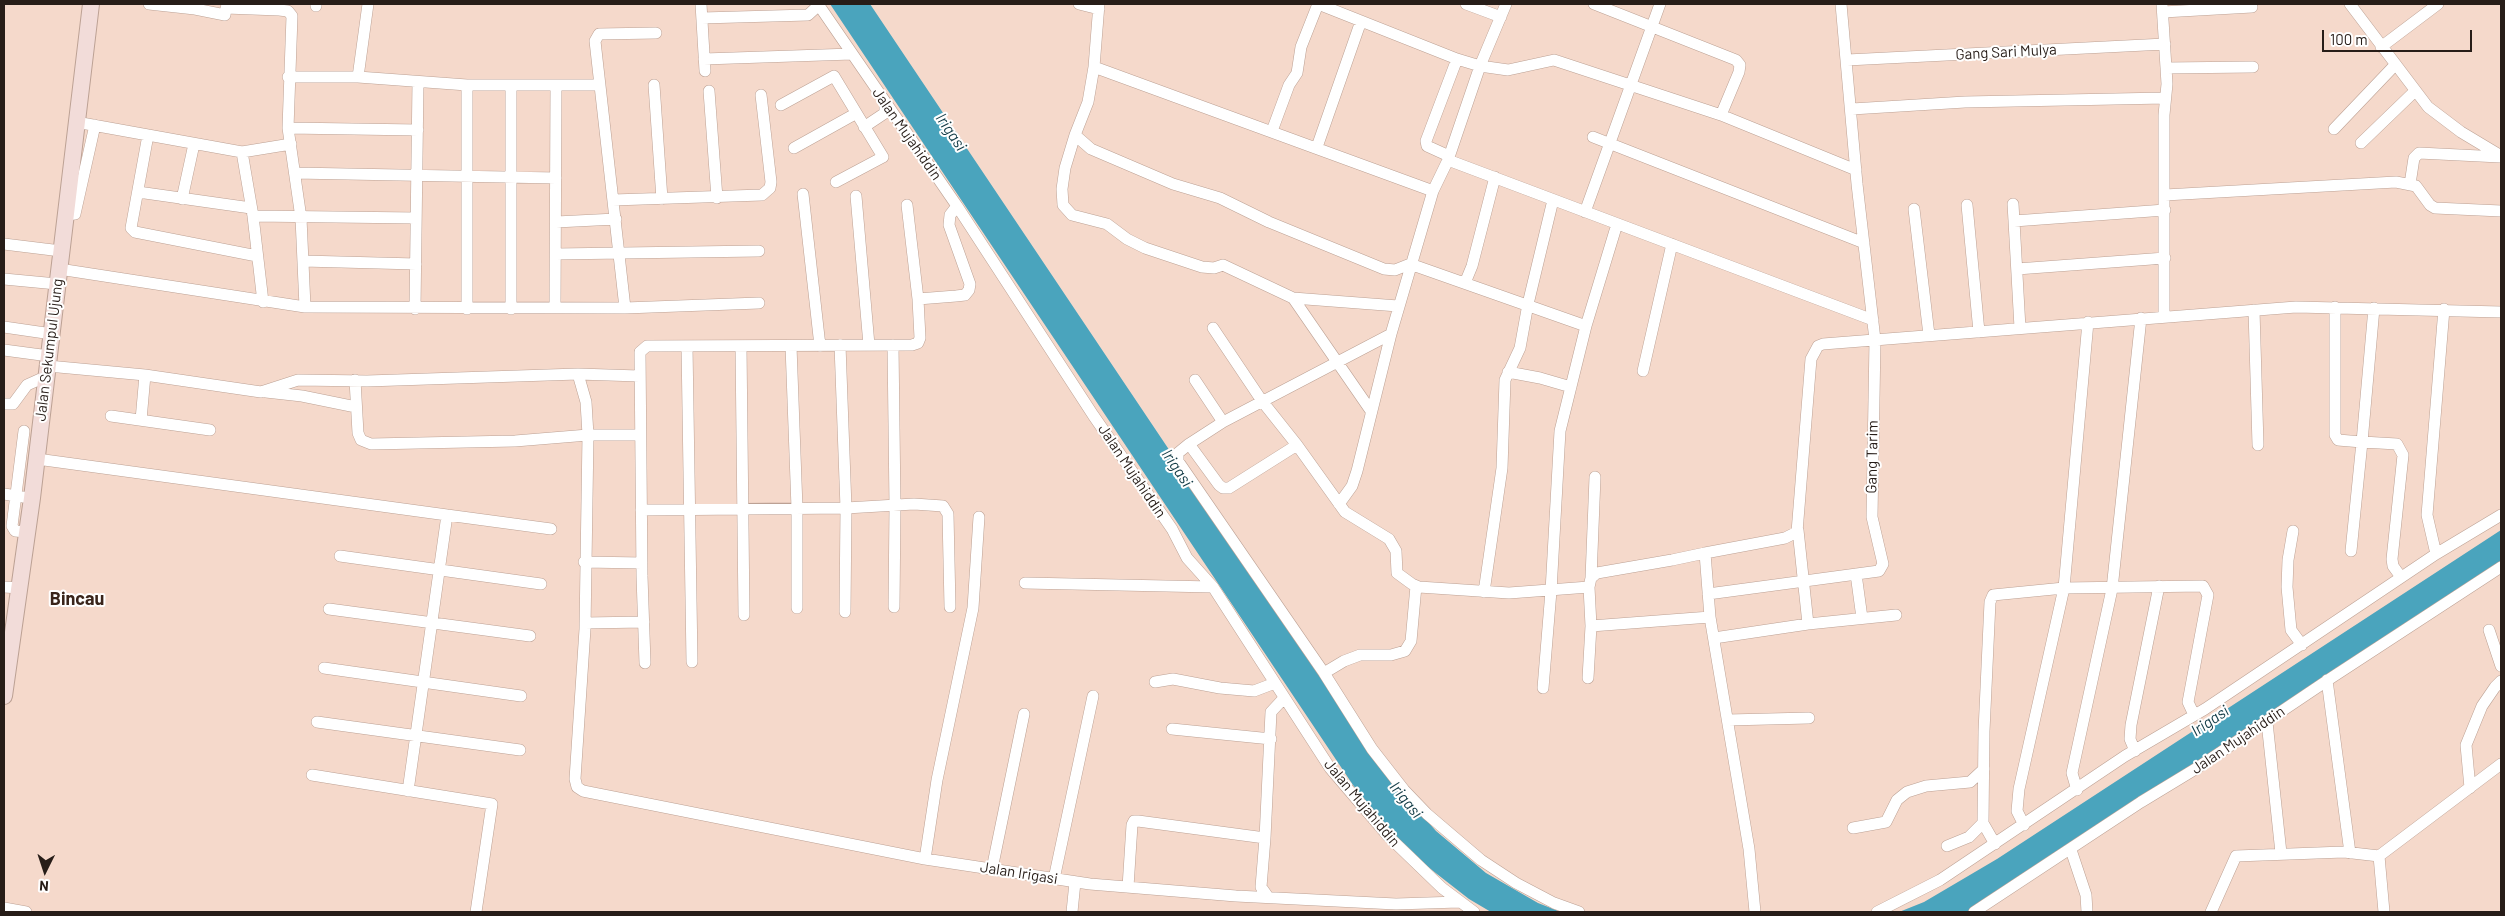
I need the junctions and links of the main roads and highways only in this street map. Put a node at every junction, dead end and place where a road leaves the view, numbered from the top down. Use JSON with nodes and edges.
{"nodes":[{"id":1,"x":91,"y":4,"type":"edge"},
{"id":2,"x":12,"y":588,"type":"edge"},
{"id":3,"x":4,"y":696,"type":"edge"}],
"edges":[{"from":1,"to":2,"type":"main road","name":"Jalan Sekumpul Ujung"},
{"from":2,"to":3,"type":"main road","name":"Jalan Sekumpul Ujung"}]}
